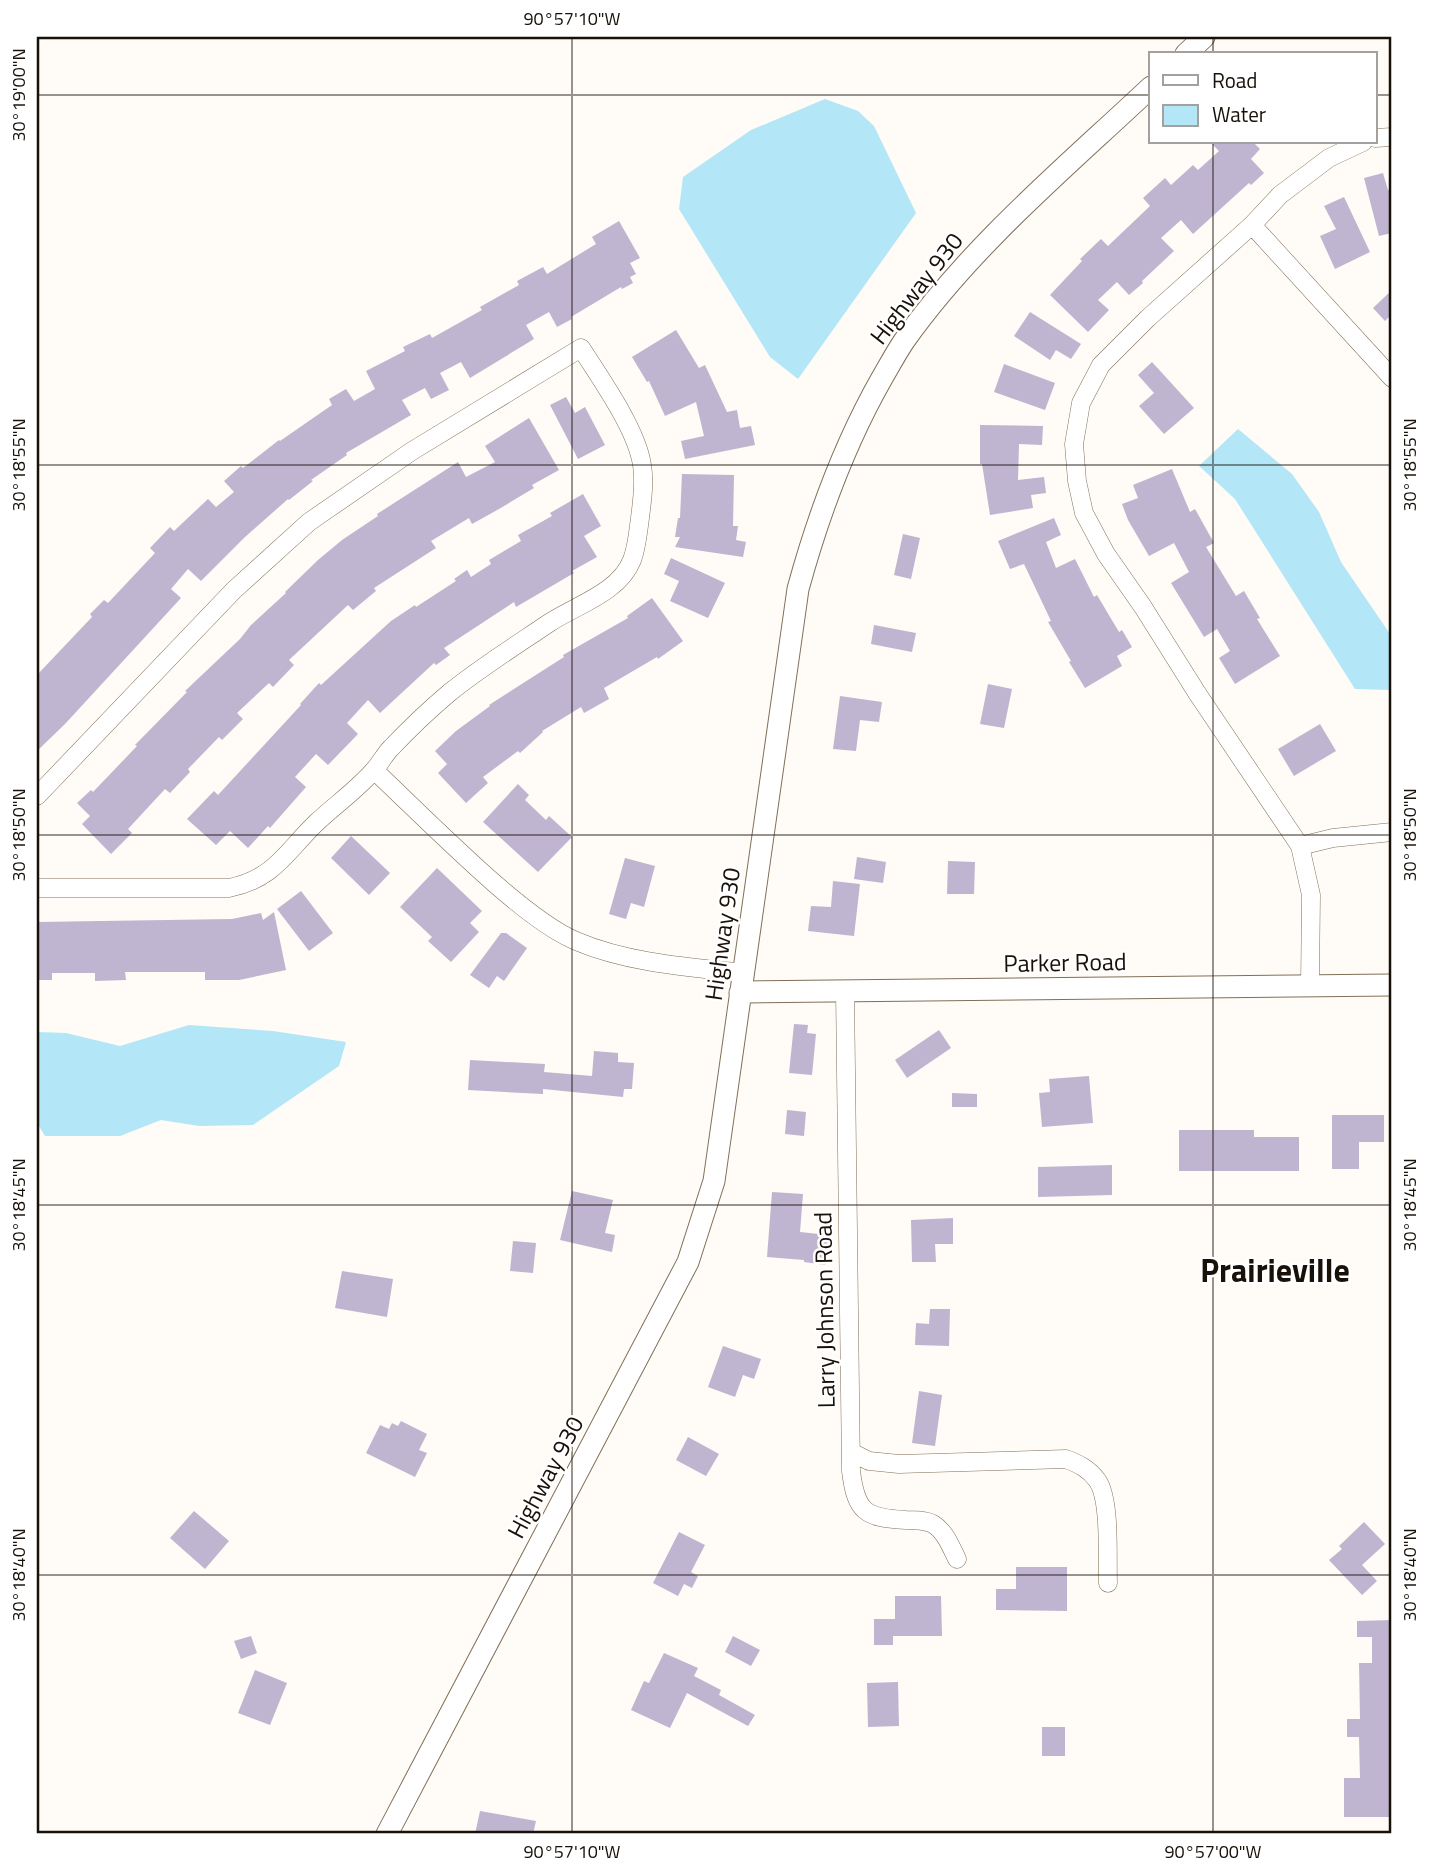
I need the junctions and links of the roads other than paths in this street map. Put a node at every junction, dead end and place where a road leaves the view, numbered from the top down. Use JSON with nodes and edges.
{"nodes":[{"id":1,"x":1204,"y":37,"type":"edge"},
{"id":2,"x":1188,"y":52,"type":"edge"},
{"id":3,"x":1149,"y":89,"type":"edge"},
{"id":4,"x":1359,"y":144,"type":"edge"},
{"id":5,"x":1252,"y":225,"type":"junction"},
{"id":6,"x":1392,"y":378,"type":"edge"},
{"id":7,"x":374,"y":770,"type":"junction"},
{"id":8,"x":37,"y":796,"type":"edge"},
{"id":9,"x":1392,"y":832,"type":"edge"},
{"id":10,"x":1300,"y":846,"type":"junction"},
{"id":11,"x":37,"y":888,"type":"edge"},
{"id":12,"x":741,"y":983,"type":"junction"},
{"id":13,"x":1392,"y":985,"type":"edge"},
{"id":14,"x":1310,"y":986,"type":"junction"},
{"id":15,"x":845,"y":990,"type":"junction"},
{"id":16,"x":851,"y":1452,"type":"junction"},
{"id":17,"x":957,"y":1559,"type":"dead end"},
{"id":18,"x":1108,"y":1583,"type":"dead end"},
{"id":19,"x":387,"y":1834,"type":"edge"}],
"edges":[{"from":1,"to":2,"type":"street"},
{"from":3,"to":12,"type":"street","name":"Highway 930"},
{"from":4,"to":5,"type":"street"},
{"from":5,"to":6,"type":"street"},
{"from":5,"to":10,"type":"street"},
{"from":7,"to":8,"type":"street"},
{"from":7,"to":11,"type":"street"},
{"from":7,"to":12,"type":"street"},
{"from":9,"to":10,"type":"street"},
{"from":10,"to":14,"type":"street"},
{"from":12,"to":15,"type":"street","name":"Parker Road"},
{"from":12,"to":19,"type":"street","name":"Highway 930"},
{"from":13,"to":14,"type":"street","name":"Parker Road"},
{"from":14,"to":15,"type":"street","name":"Parker Road"},
{"from":15,"to":16,"type":"street","name":"Larry Johnson Road"},
{"from":16,"to":17,"type":"street","name":"Larry Johnson Road"},
{"from":16,"to":18,"type":"street"}]}
